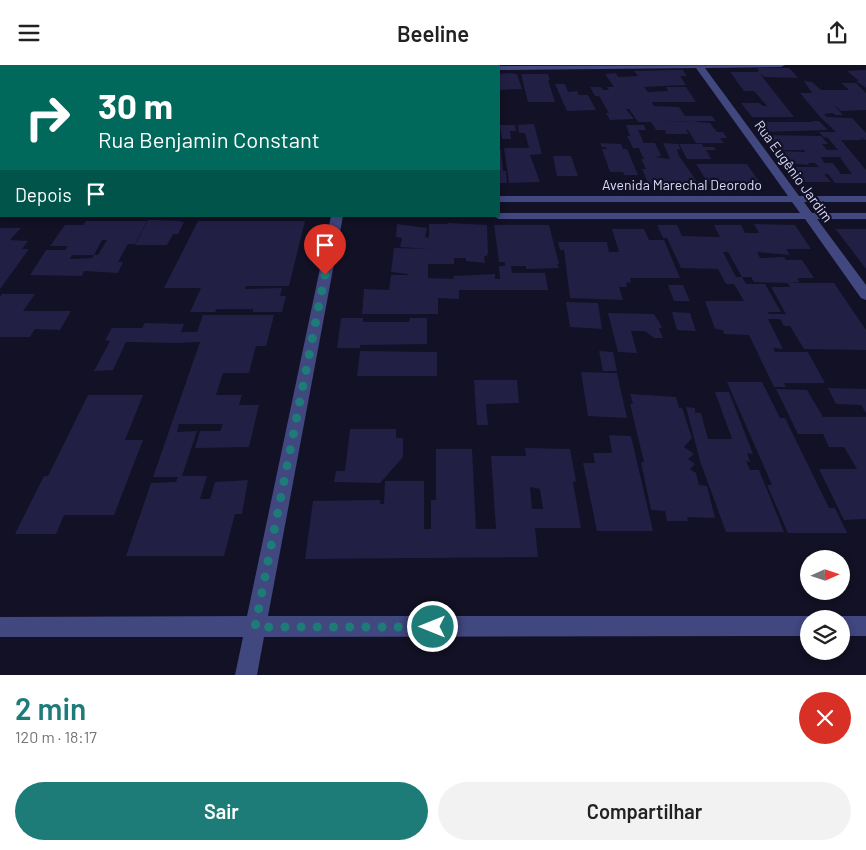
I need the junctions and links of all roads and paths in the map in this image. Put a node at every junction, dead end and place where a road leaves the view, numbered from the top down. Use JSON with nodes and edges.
{"nodes":[{"id":1,"x":698,"y":65,"type":"edge"},
{"id":2,"x":781,"y":65,"type":"edge"},
{"id":3,"x":500,"y":68,"type":"edge"},
{"id":4,"x":500,"y":199,"type":"edge"},
{"id":5,"x":796,"y":199,"type":"junction"},
{"id":6,"x":866,"y":199,"type":"edge"},
{"id":7,"x":500,"y":216,"type":"edge"},
{"id":8,"x":808,"y":216,"type":"junction"},
{"id":9,"x":866,"y":216,"type":"edge"},
{"id":10,"x":337,"y":217,"type":"edge"},
{"id":11,"x":866,"y":295,"type":"edge"},
{"id":12,"x":800,"y":626,"type":"edge"},
{"id":13,"x":850,"y":626,"type":"edge"},
{"id":14,"x":866,"y":626,"type":"edge"},
{"id":15,"x":0,"y":627,"type":"edge"},
{"id":16,"x":255,"y":627,"type":"junction"},
{"id":17,"x":246,"y":675,"type":"edge"}],
"edges":[{"from":1,"to":2,"type":"street"},
{"from":1,"to":3,"type":"street"},
{"from":1,"to":5,"type":"street","name":"Rua Eugênio Jardim"},
{"from":4,"to":5,"type":"street","name":"Avenida Marechal Deorodo"},
{"from":5,"to":6,"type":"street","name":"Avenida Marechal Deorodo"},
{"from":5,"to":8,"type":"street","name":"Rua Eugênio Jardim"},
{"from":7,"to":8,"type":"street","name":"Avenida Marechal Deorodo"},
{"from":8,"to":9,"type":"street","name":"Avenida Marechal Deorodo"},
{"from":8,"to":11,"type":"street","name":"Rua Eugênio Jardim"},
{"from":10,"to":16,"type":"street"},
{"from":12,"to":16,"type":"street"},
{"from":13,"to":14,"type":"street"},
{"from":15,"to":16,"type":"street"},
{"from":16,"to":17,"type":"street"}]}
